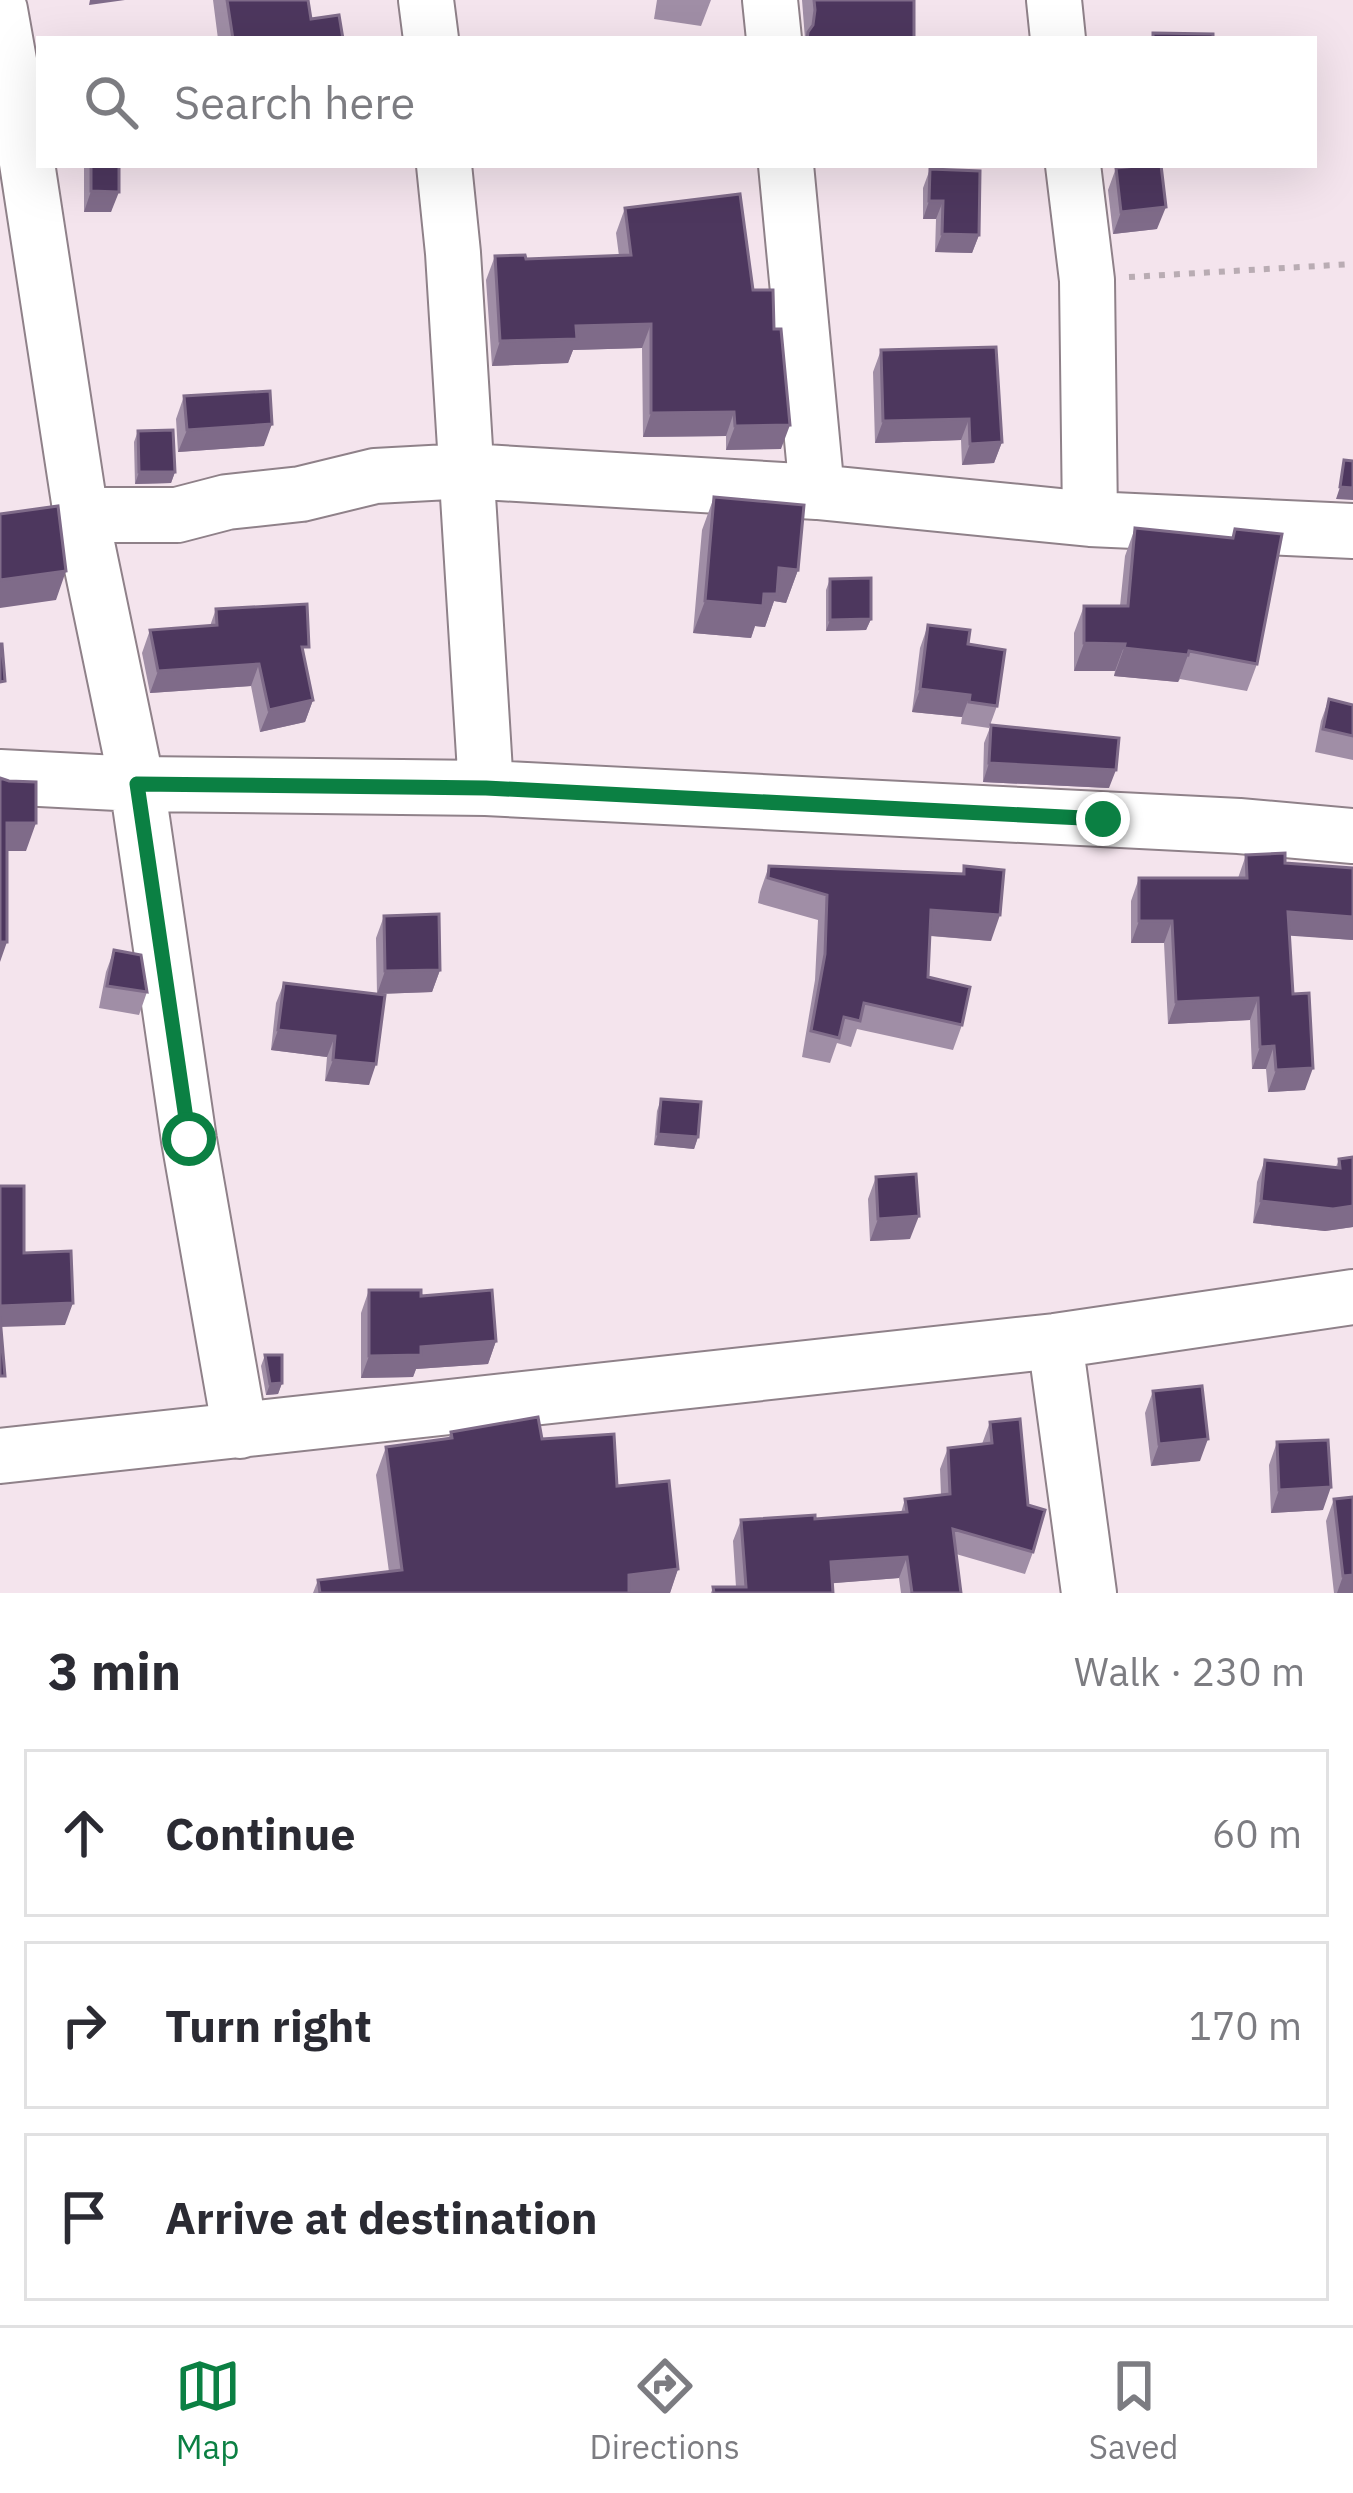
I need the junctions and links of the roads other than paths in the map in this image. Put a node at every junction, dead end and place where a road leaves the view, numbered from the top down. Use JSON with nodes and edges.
{"nodes":[{"id":1,"x":427,"y":0,"type":"edge"},
{"id":2,"x":770,"y":0,"type":"edge"},
{"id":3,"x":1054,"y":0,"type":"edge"},
{"id":4,"x":0,"y":10,"type":"edge"},
{"id":5,"x":430,"y":36,"type":"edge"},
{"id":6,"x":774,"y":36,"type":"edge"},
{"id":7,"x":1058,"y":36,"type":"edge"},
{"id":8,"x":444,"y":168,"type":"edge"},
{"id":9,"x":786,"y":168,"type":"edge"},
{"id":10,"x":1073,"y":168,"type":"edge"},
{"id":11,"x":466,"y":471,"type":"junction"},
{"id":12,"x":817,"y":492,"type":"junction"},
{"id":13,"x":81,"y":515,"type":"junction"},
{"id":14,"x":1090,"y":519,"type":"junction"},
{"id":15,"x":1353,"y":531,"type":"edge"},
{"id":16,"x":0,"y":777,"type":"edge"},
{"id":17,"x":137,"y":784,"type":"junction"},
{"id":18,"x":486,"y":788,"type":"junction"},
{"id":19,"x":1353,"y":836,"type":"edge"},
{"id":20,"x":1353,"y":1297,"type":"edge"},
{"id":21,"x":1055,"y":1342,"type":"junction"},
{"id":22,"x":240,"y":1431,"type":"junction"},
{"id":23,"x":0,"y":1456,"type":"edge"},
{"id":24,"x":1089,"y":1593,"type":"edge"}],
"edges":[{"from":1,"to":5,"type":"street"},
{"from":2,"to":6,"type":"street"},
{"from":3,"to":7,"type":"street"},
{"from":4,"to":13,"type":"street"},
{"from":8,"to":11,"type":"street"},
{"from":9,"to":12,"type":"street"},
{"from":10,"to":14,"type":"street"},
{"from":11,"to":12,"type":"street"},
{"from":11,"to":13,"type":"street"},
{"from":11,"to":18,"type":"street"},
{"from":12,"to":14,"type":"street"},
{"from":13,"to":17,"type":"street"},
{"from":14,"to":15,"type":"street"},
{"from":16,"to":17,"type":"street"},
{"from":17,"to":18,"type":"street"},
{"from":17,"to":22,"type":"street"},
{"from":18,"to":19,"type":"street"},
{"from":20,"to":21,"type":"street"},
{"from":21,"to":22,"type":"street"},
{"from":21,"to":24,"type":"street"},
{"from":22,"to":23,"type":"street"}]}
